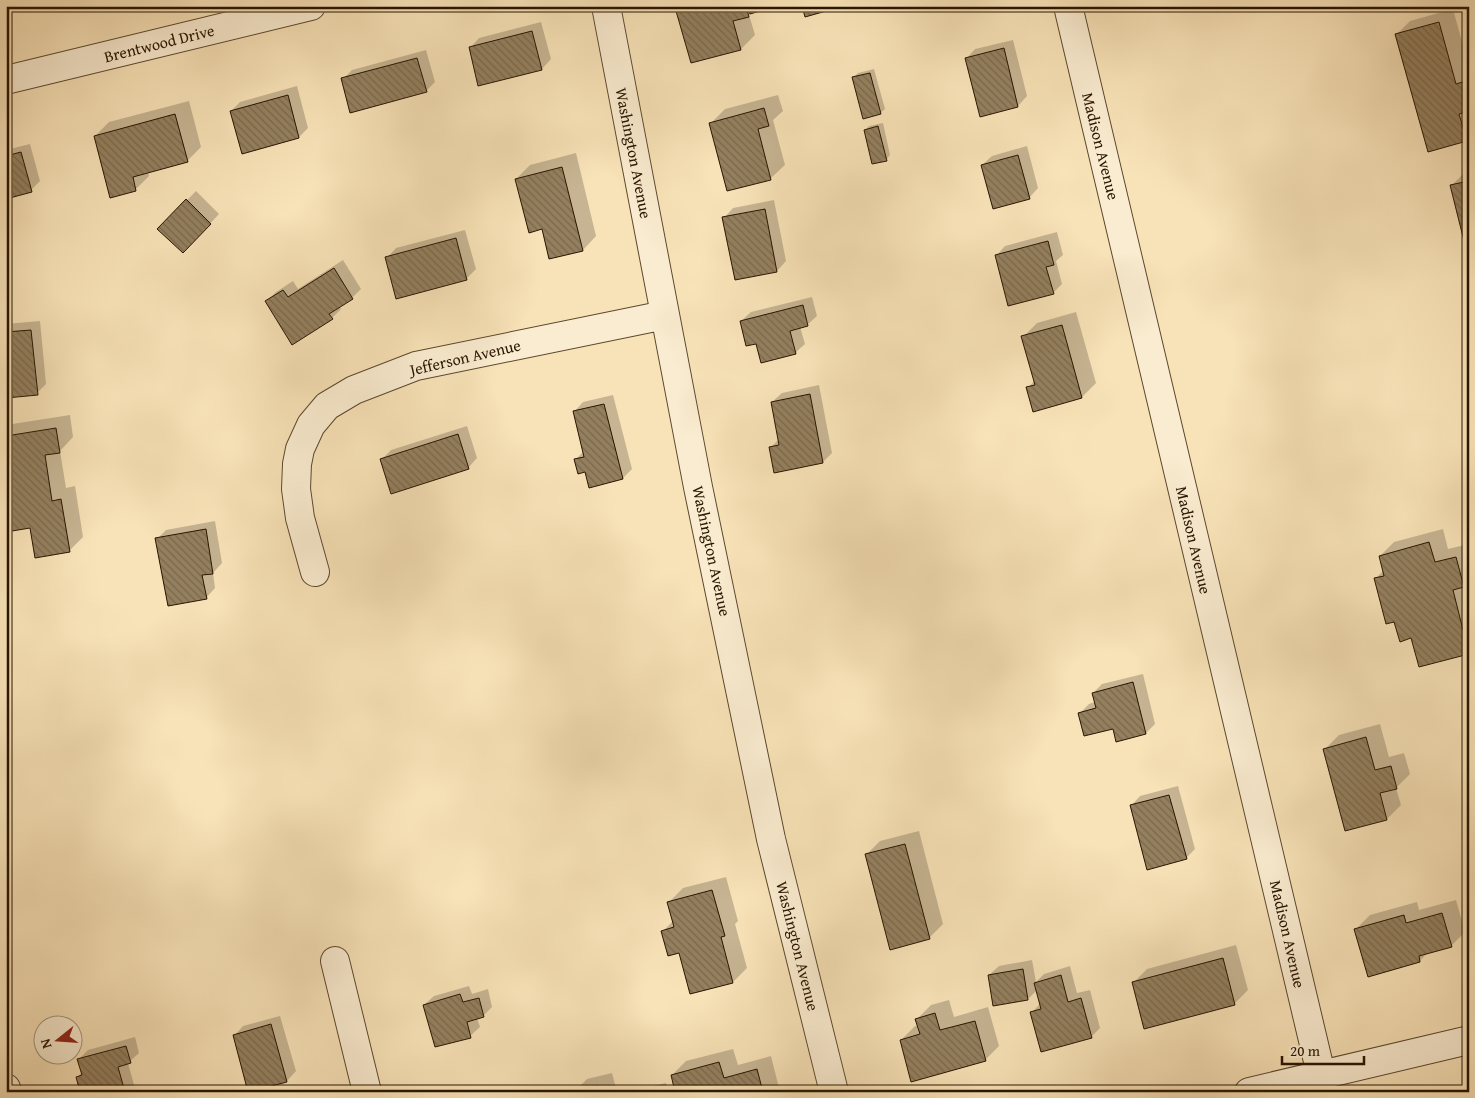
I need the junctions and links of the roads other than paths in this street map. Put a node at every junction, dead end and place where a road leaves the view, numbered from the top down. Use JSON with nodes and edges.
{"nodes":[{"id":1,"x":311,"y":6,"type":"edge"},
{"id":2,"x":606,"y":6,"type":"edge"},
{"id":3,"x":1068,"y":6,"type":"edge"},
{"id":4,"x":6,"y":80,"type":"edge"},
{"id":5,"x":665,"y":315,"type":"junction"},
{"id":6,"x":315,"y":572,"type":"dead end"},
{"id":7,"x":335,"y":961,"type":"dead end"},
{"id":8,"x":1469,"y":1040,"type":"edge"},
{"id":9,"x":1321,"y":1074,"type":"junction"},
{"id":10,"x":6,"y":1088,"type":"edge"},
{"id":11,"x":7,"y":1092,"type":"edge"},
{"id":12,"x":367,"y":1092,"type":"edge"},
{"id":13,"x":834,"y":1092,"type":"edge"},
{"id":14,"x":1249,"y":1092,"type":"edge"}],
"edges":[{"from":1,"to":4,"type":"street","name":"Brentwood Drive"},
{"from":2,"to":5,"type":"street","name":"Washington Avenue"},
{"from":3,"to":9,"type":"street","name":"Madison Avenue"},
{"from":5,"to":6,"type":"street","name":"Jefferson Avenue"},
{"from":5,"to":13,"type":"street","name":"Washington Avenue"},
{"from":7,"to":12,"type":"street"},
{"from":8,"to":9,"type":"street"},
{"from":9,"to":14,"type":"street"},
{"from":10,"to":11,"type":"street"}]}
